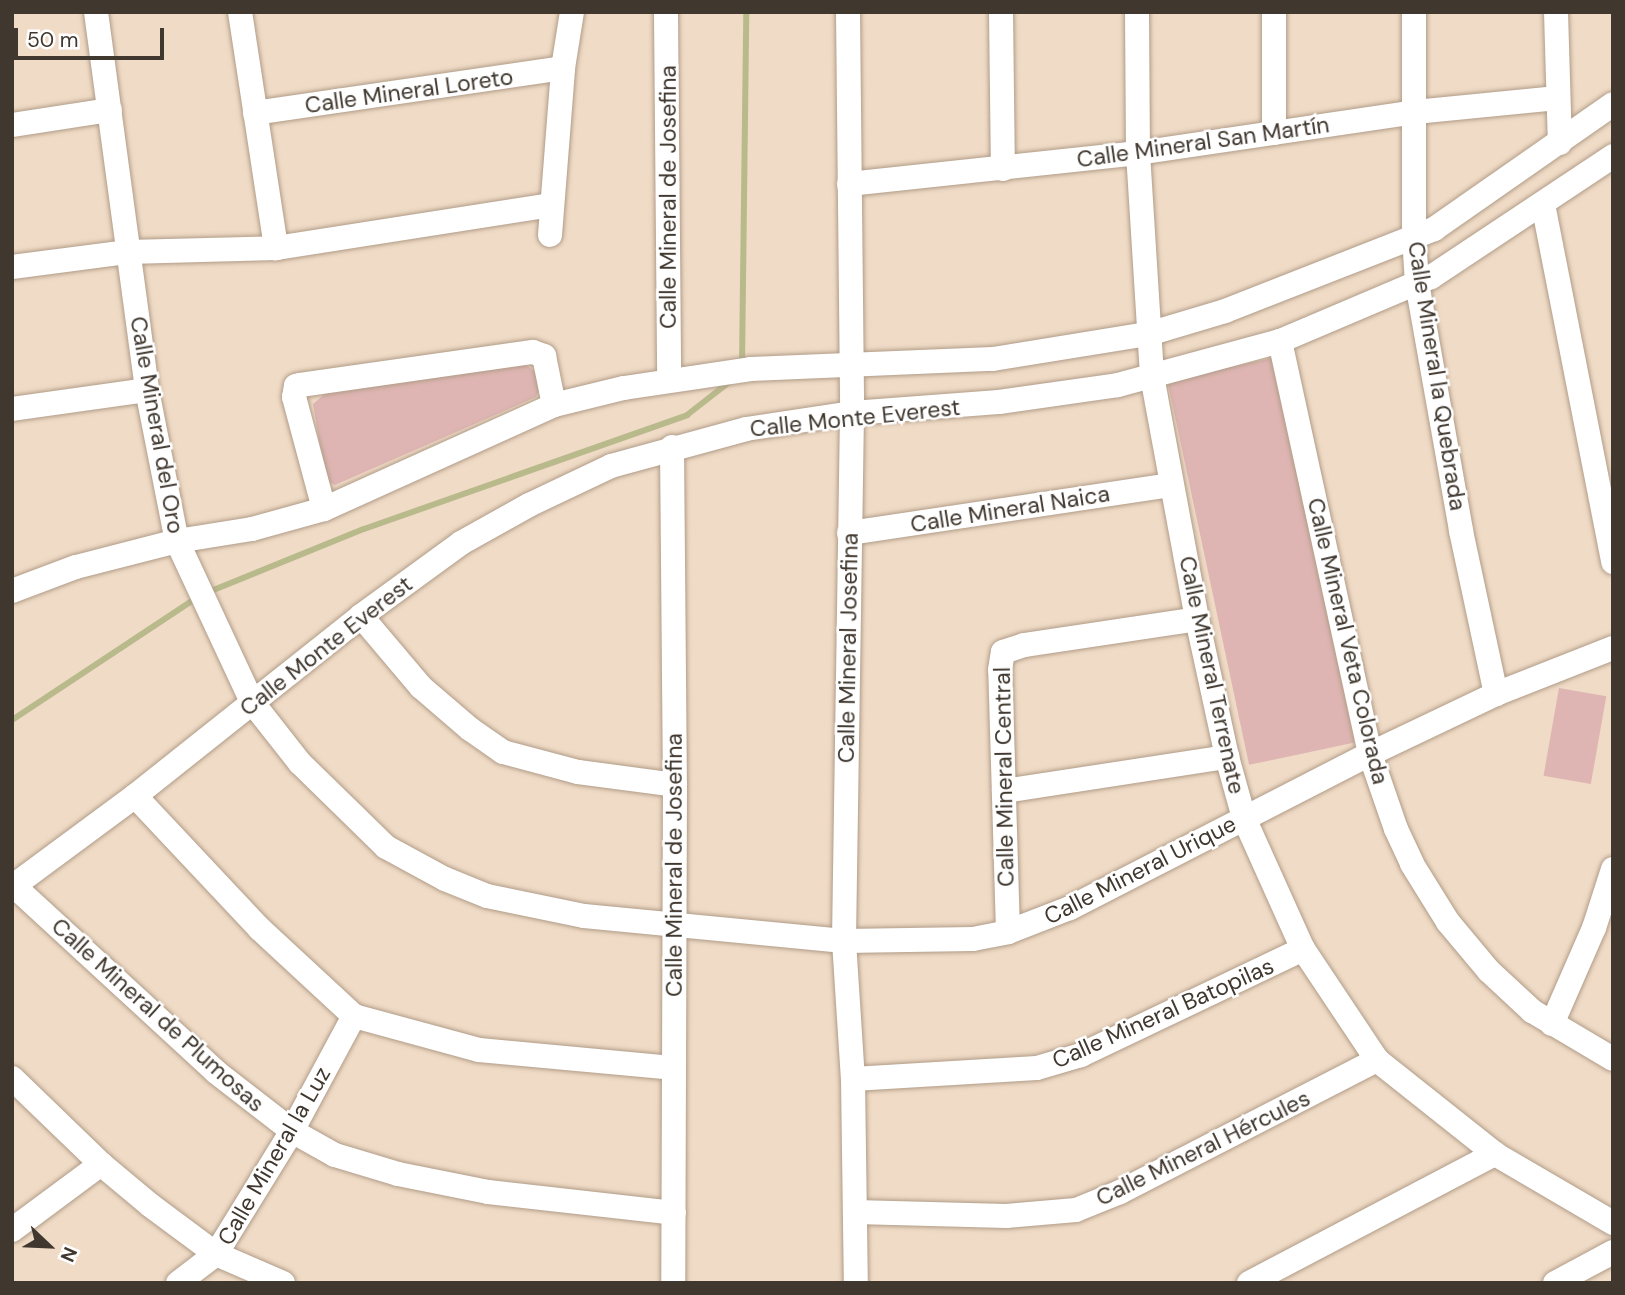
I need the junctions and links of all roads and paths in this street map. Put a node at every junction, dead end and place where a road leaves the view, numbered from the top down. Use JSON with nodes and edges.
{"nodes":[{"id":1,"x":96,"y":12,"type":"edge"},
{"id":2,"x":240,"y":12,"type":"edge"},
{"id":3,"x":572,"y":12,"type":"edge"},
{"id":4,"x":848,"y":12,"type":"edge"},
{"id":5,"x":1001,"y":12,"type":"edge"},
{"id":6,"x":1137,"y":12,"type":"edge"},
{"id":7,"x":1274,"y":12,"type":"edge"},
{"id":8,"x":1414,"y":12,"type":"edge"},
{"id":9,"x":1556,"y":12,"type":"edge"},
{"id":10,"x":666,"y":14,"type":"edge"},
{"id":11,"x":563,"y":68,"type":"junction"},
{"id":12,"x":1557,"y":99,"type":"junction"},
{"id":13,"x":1613,"y":104,"type":"edge"},
{"id":14,"x":110,"y":110,"type":"junction"},
{"id":15,"x":1415,"y":112,"type":"junction"},
{"id":16,"x":255,"y":113,"type":"junction"},
{"id":17,"x":12,"y":125,"type":"edge"},
{"id":18,"x":1274,"y":133,"type":"junction"},
{"id":19,"x":1560,"y":143,"type":"junction"},
{"id":20,"x":1138,"y":153,"type":"junction"},
{"id":21,"x":1613,"y":156,"type":"edge"},
{"id":22,"x":1003,"y":169,"type":"junction"},
{"id":23,"x":849,"y":184,"type":"junction"},
{"id":24,"x":1543,"y":204,"type":"junction"},
{"id":25,"x":550,"y":205,"type":"junction"},
{"id":26,"x":550,"y":235,"type":"dead end"},
{"id":27,"x":1414,"y":237,"type":"junction"},
{"id":28,"x":276,"y":248,"type":"junction"},
{"id":29,"x":128,"y":252,"type":"junction"},
{"id":30,"x":12,"y":267,"type":"edge"},
{"id":31,"x":1418,"y":283,"type":"junction"},
{"id":32,"x":1147,"y":334,"type":"junction"},
{"id":33,"x":1280,"y":341,"type":"junction"},
{"id":34,"x":850,"y":365,"type":"junction"},
{"id":35,"x":1152,"y":376,"type":"junction"},
{"id":36,"x":669,"y":379,"type":"junction"},
{"id":37,"x":147,"y":390,"type":"junction"},
{"id":38,"x":554,"y":405,"type":"junction"},
{"id":39,"x":12,"y":409,"type":"edge"},
{"id":40,"x":852,"y":413,"type":"junction"},
{"id":41,"x":672,"y":447,"type":"junction"},
{"id":42,"x":1171,"y":485,"type":"junction"},
{"id":43,"x":324,"y":509,"type":"junction"},
{"id":44,"x":849,"y":533,"type":"junction"},
{"id":45,"x":177,"y":541,"type":"junction"},
{"id":46,"x":1613,"y":562,"type":"edge"},
{"id":47,"x":12,"y":590,"type":"edge"},
{"id":48,"x":361,"y":616,"type":"junction"},
{"id":49,"x":1197,"y":619,"type":"junction"},
{"id":50,"x":1613,"y":648,"type":"edge"},
{"id":51,"x":1496,"y":694,"type":"junction"},
{"id":52,"x":252,"y":702,"type":"junction"},
{"id":53,"x":1370,"y":754,"type":"junction"},
{"id":54,"x":1227,"y":757,"type":"junction"},
{"id":55,"x":675,"y":785,"type":"junction"},
{"id":56,"x":1004,"y":791,"type":"junction"},
{"id":57,"x":135,"y":796,"type":"junction"},
{"id":58,"x":1244,"y":818,"type":"junction"},
{"id":59,"x":1613,"y":869,"type":"edge"},
{"id":60,"x":13,"y":886,"type":"edge"},
{"id":61,"x":675,"y":925,"type":"junction"},
{"id":62,"x":1008,"y":932,"type":"junction"},
{"id":63,"x":844,"y":941,"type":"junction"},
{"id":64,"x":1303,"y":949,"type":"junction"},
{"id":65,"x":354,"y":1016,"type":"junction"},
{"id":66,"x":1552,"y":1024,"type":"junction"},
{"id":67,"x":1613,"y":1059,"type":"edge"},
{"id":68,"x":1377,"y":1060,"type":"junction"},
{"id":69,"x":672,"y":1069,"type":"junction"},
{"id":70,"x":12,"y":1078,"type":"edge"},
{"id":71,"x":853,"y":1079,"type":"junction"},
{"id":72,"x":292,"y":1131,"type":"junction"},
{"id":73,"x":1495,"y":1154,"type":"junction"},
{"id":74,"x":101,"y":1164,"type":"junction"},
{"id":75,"x":855,"y":1212,"type":"junction"},
{"id":76,"x":674,"y":1213,"type":"junction"},
{"id":77,"x":1613,"y":1223,"type":"edge"},
{"id":78,"x":12,"y":1230,"type":"edge"},
{"id":79,"x":1613,"y":1252,"type":"edge"},
{"id":80,"x":216,"y":1254,"type":"junction"},
{"id":81,"x":1556,"y":1282,"type":"edge"},
{"id":82,"x":178,"y":1283,"type":"edge"},
{"id":83,"x":283,"y":1283,"type":"edge"},
{"id":84,"x":673,"y":1283,"type":"edge"},
{"id":85,"x":856,"y":1283,"type":"edge"},
{"id":86,"x":1249,"y":1283,"type":"edge"}],
"edges":[{"from":1,"to":14,"type":"street","name":"Calle Mineral del Oro"},
{"from":2,"to":16,"type":"street"},
{"from":3,"to":11,"type":"street"},
{"from":4,"to":23,"type":"street","name":"Calle Mineral Josefina"},
{"from":5,"to":22,"type":"street"},
{"from":6,"to":20,"type":"street","name":"Calle Mineral Terrenate"},
{"from":7,"to":18,"type":"street"},
{"from":8,"to":15,"type":"street","name":"Calle Mineral la Quebrada"},
{"from":9,"to":12,"type":"street"},
{"from":10,"to":36,"type":"street","name":"Calle Mineral de Josefina"},
{"from":11,"to":16,"type":"street","name":"Calle Mineral Loreto"},
{"from":11,"to":25,"type":"street"},
{"from":12,"to":15,"type":"street","name":"Calle Mineral San Martín"},
{"from":12,"to":19,"type":"street"},
{"from":13,"to":19,"type":"street","name":"Calle Monte Everest"},
{"from":14,"to":17,"type":"street"},
{"from":14,"to":29,"type":"street","name":"Calle Mineral del Oro"},
{"from":15,"to":18,"type":"street","name":"Calle Mineral San Martín"},
{"from":15,"to":27,"type":"street","name":"Calle Mineral la Quebrada"},
{"from":16,"to":28,"type":"street"},
{"from":18,"to":20,"type":"street","name":"Calle Mineral San Martín"},
{"from":19,"to":27,"type":"street","name":"Calle Monte Everest"},
{"from":20,"to":22,"type":"street","name":"Calle Mineral San Martín"},
{"from":20,"to":32,"type":"street","name":"Calle Mineral Terrenate"},
{"from":21,"to":24,"type":"street","name":"Calle Monte Everest"},
{"from":22,"to":23,"type":"street","name":"Calle Mineral San Martín"},
{"from":23,"to":34,"type":"street","name":"Calle Mineral Josefina"},
{"from":24,"to":31,"type":"street","name":"Calle Monte Everest"},
{"from":24,"to":46,"type":"street"},
{"from":25,"to":26,"type":"street"},
{"from":25,"to":28,"type":"street"},
{"from":27,"to":31,"type":"street","name":"Calle Mineral la Quebrada"},
{"from":27,"to":32,"type":"street","name":"Calle Monte Everest"},
{"from":28,"to":29,"type":"street"},
{"from":29,"to":30,"type":"street"},
{"from":29,"to":37,"type":"street","name":"Calle Mineral del Oro"},
{"from":31,"to":33,"type":"street","name":"Calle Monte Everest"},
{"from":31,"to":51,"type":"street","name":"Calle Mineral la Quebrada"},
{"from":32,"to":34,"type":"street","name":"Calle Monte Everest"},
{"from":32,"to":35,"type":"street","name":"Calle Mineral Terrenate"},
{"from":33,"to":35,"type":"street","name":"Calle Monte Everest"},
{"from":33,"to":53,"type":"street","name":"Calle Mineral Veta Colorada"},
{"from":34,"to":36,"type":"street","name":"Calle Monte Everest"},
{"from":34,"to":40,"type":"street","name":"Calle Mineral Josefina"},
{"from":35,"to":40,"type":"street","name":"Calle Monte Everest"},
{"from":35,"to":42,"type":"street","name":"Calle Mineral Terrenate"},
{"from":36,"to":38,"type":"street","name":"Calle Monte Everest"},
{"from":37,"to":39,"type":"street"},
{"from":37,"to":45,"type":"street","name":"Calle Mineral del Oro"},
{"from":38,"to":43,"type":"street","name":"Calle Monte Everest"},
{"from":38,"to":43,"type":"street"},
{"from":40,"to":41,"type":"street","name":"Calle Monte Everest"},
{"from":40,"to":44,"type":"street","name":"Calle Mineral Josefina"},
{"from":41,"to":48,"type":"street","name":"Calle Monte Everest"},
{"from":41,"to":55,"type":"street","name":"Calle Mineral de Josefina"},
{"from":42,"to":44,"type":"street","name":"Calle Mineral Naica"},
{"from":42,"to":49,"type":"street","name":"Calle Mineral Terrenate"},
{"from":43,"to":45,"type":"street","name":"Calle Monte Everest"},
{"from":44,"to":63,"type":"street","name":"Calle Mineral Josefina"},
{"from":45,"to":47,"type":"street","name":"Calle Monte Everest"},
{"from":45,"to":52,"type":"street","name":"Calle Mineral del Oro"},
{"from":48,"to":52,"type":"street","name":"Calle Monte Everest"},
{"from":48,"to":55,"type":"street"},
{"from":49,"to":54,"type":"street","name":"Calle Mineral Terrenate"},
{"from":49,"to":56,"type":"street","name":"Calle Mineral Central"},
{"from":50,"to":51,"type":"street","name":"Calle Mineral Urique"},
{"from":51,"to":53,"type":"street","name":"Calle Mineral Urique"},
{"from":52,"to":57,"type":"street","name":"Calle Monte Everest"},
{"from":52,"to":61,"type":"street","name":"Calle Mineral del Oro"},
{"from":53,"to":58,"type":"street","name":"Calle Mineral Urique"},
{"from":53,"to":66,"type":"street","name":"Calle Mineral Veta Colorada"},
{"from":54,"to":56,"type":"street"},
{"from":54,"to":58,"type":"street","name":"Calle Mineral Terrenate"},
{"from":55,"to":61,"type":"street","name":"Calle Mineral de Josefina"},
{"from":56,"to":62,"type":"street","name":"Calle Mineral Central"},
{"from":57,"to":60,"type":"street","name":"Calle Monte Everest"},
{"from":57,"to":65,"type":"street"},
{"from":58,"to":62,"type":"street","name":"Calle Mineral Urique"},
{"from":58,"to":64,"type":"street","name":"Calle Mineral Terrenate"},
{"from":59,"to":66,"type":"street"},
{"from":60,"to":72,"type":"street","name":"Calle Mineral de Plumosas"},
{"from":61,"to":63,"type":"street","name":"Calle Mineral Urique"},
{"from":61,"to":69,"type":"street","name":"Calle Mineral de Josefina"},
{"from":62,"to":63,"type":"street","name":"Calle Mineral Urique"},
{"from":63,"to":71,"type":"street","name":"Calle Mineral Josefina"},
{"from":64,"to":68,"type":"street","name":"Calle Mineral Terrenate"},
{"from":64,"to":71,"type":"street","name":"Calle Mineral Batopilas"},
{"from":65,"to":69,"type":"street"},
{"from":65,"to":72,"type":"street","name":"Calle Mineral la Luz"},
{"from":66,"to":67,"type":"street","name":"Calle Mineral Veta Colorada"},
{"from":68,"to":73,"type":"street","name":"Calle Mineral Terrenate"},
{"from":68,"to":75,"type":"street","name":"Calle Mineral Hércules"},
{"from":69,"to":76,"type":"street","name":"Calle Mineral de Josefina"},
{"from":70,"to":74,"type":"street"},
{"from":71,"to":75,"type":"street","name":"Calle Mineral Josefina"},
{"from":72,"to":76,"type":"street","name":"Calle Mineral de Plumosas"},
{"from":72,"to":80,"type":"street","name":"Calle Mineral la Luz"},
{"from":73,"to":77,"type":"street","name":"Calle Mineral Terrenate"},
{"from":73,"to":86,"type":"street"},
{"from":74,"to":78,"type":"street"},
{"from":74,"to":80,"type":"street"},
{"from":75,"to":85,"type":"street","name":"Calle Mineral Josefina"},
{"from":76,"to":84,"type":"street","name":"Calle Mineral de Josefina"},
{"from":79,"to":81,"type":"street"},
{"from":80,"to":82,"type":"street","name":"Calle Mineral la Luz"},
{"from":80,"to":83,"type":"street"}]}
